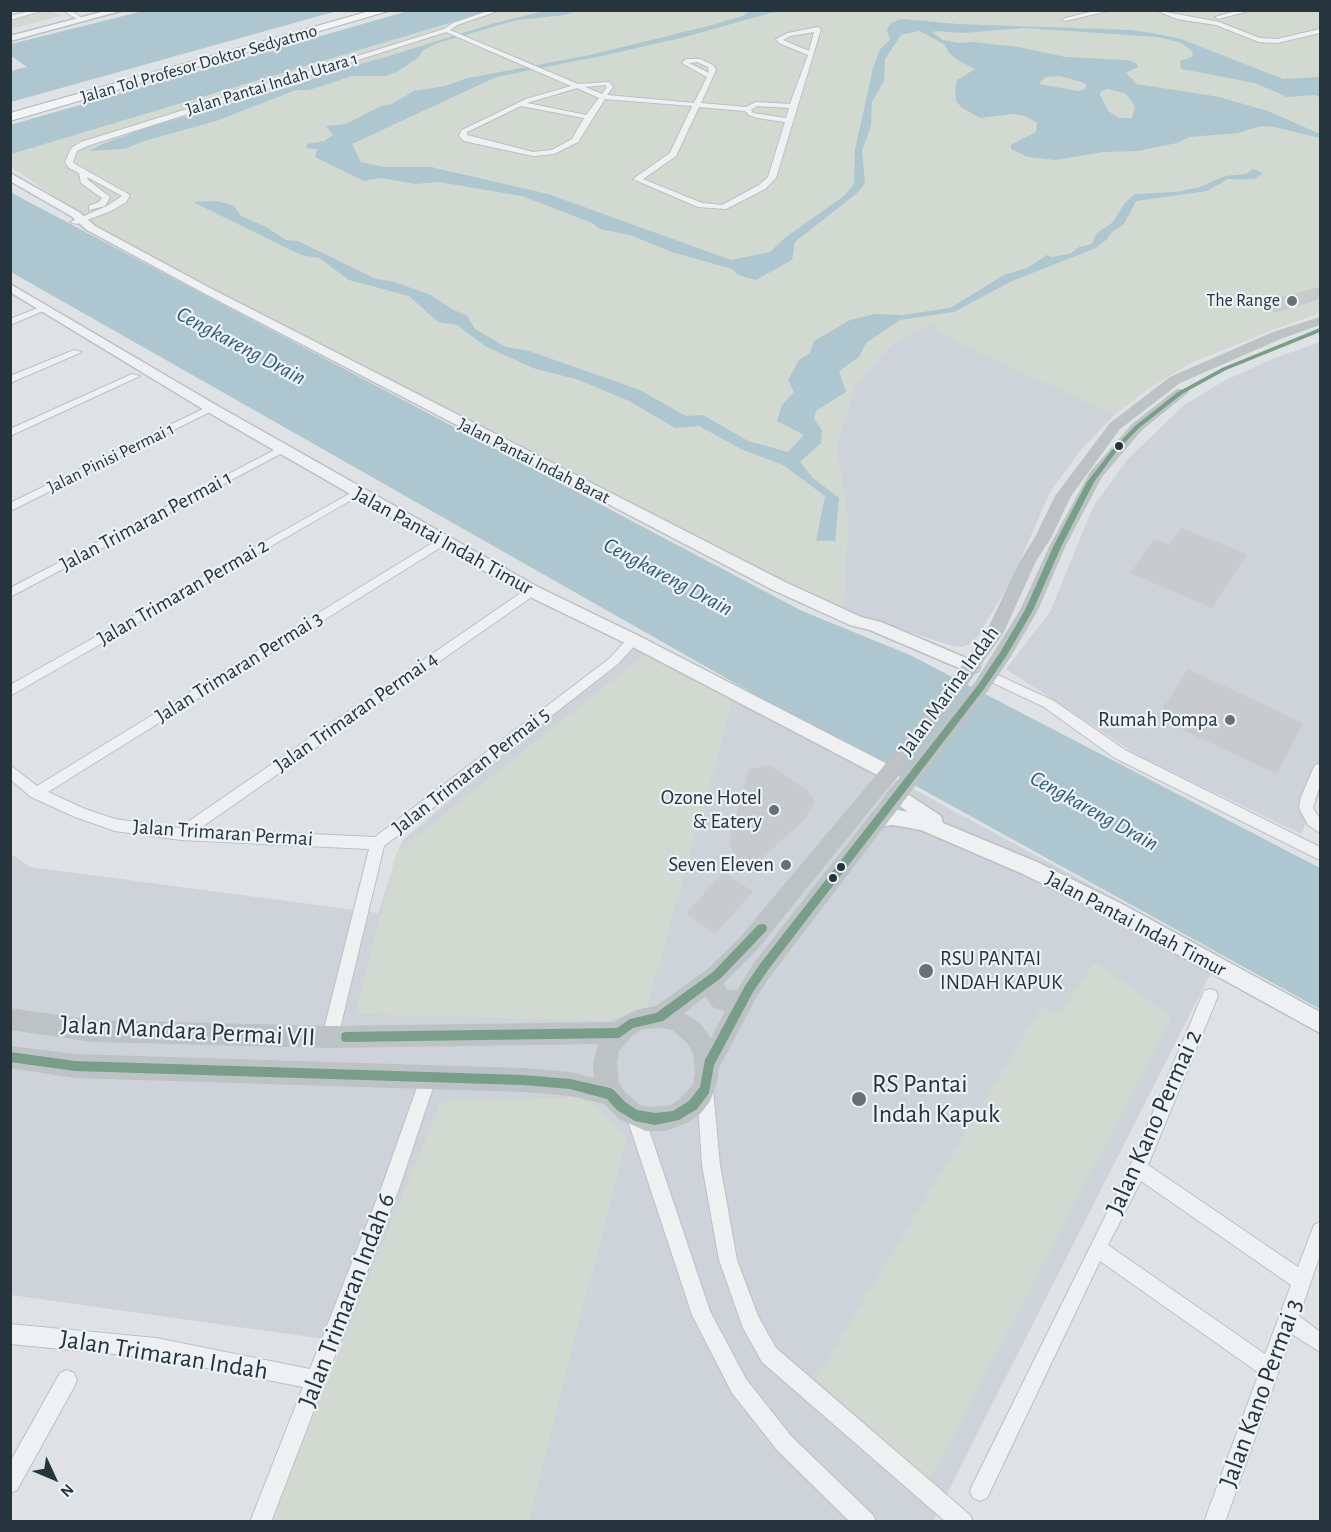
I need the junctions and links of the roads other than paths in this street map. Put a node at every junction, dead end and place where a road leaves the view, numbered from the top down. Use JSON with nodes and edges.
{"nodes":[{"id":1,"x":42,"y":10,"type":"edge"},
{"id":2,"x":65,"y":10,"type":"edge"},
{"id":3,"x":107,"y":10,"type":"edge"},
{"id":4,"x":120,"y":10,"type":"edge"},
{"id":5,"x":339,"y":10,"type":"edge"},
{"id":6,"x":357,"y":10,"type":"edge"},
{"id":7,"x":371,"y":10,"type":"edge"},
{"id":8,"x":387,"y":10,"type":"edge"},
{"id":9,"x":498,"y":10,"type":"edge"},
{"id":10,"x":1109,"y":10,"type":"edge"},
{"id":11,"x":1158,"y":10,"type":"edge"},
{"id":12,"x":1250,"y":10,"type":"edge"},
{"id":13,"x":1218,"y":17,"type":"dead end"},
{"id":14,"x":10,"y":18,"type":"edge"},
{"id":15,"x":79,"y":18,"type":"junction"},
{"id":16,"x":1065,"y":20,"type":"dead end"},
{"id":17,"x":447,"y":30,"type":"junction"},
{"id":18,"x":1320,"y":31,"type":"edge"},
{"id":19,"x":253,"y":35,"type":"dead end"},
{"id":20,"x":10,"y":37,"type":"edge"},
{"id":21,"x":811,"y":54,"type":"junction"},
{"id":22,"x":710,"y":76,"type":"dead end"},
{"id":23,"x":577,"y":86,"type":"junction"},
{"id":24,"x":603,"y":97,"type":"junction"},
{"id":25,"x":521,"y":104,"type":"junction"},
{"id":26,"x":696,"y":105,"type":"junction"},
{"id":27,"x":793,"y":106,"type":"junction"},
{"id":28,"x":10,"y":108,"type":"edge"},
{"id":29,"x":747,"y":109,"type":"junction"},
{"id":30,"x":10,"y":113,"type":"edge"},
{"id":31,"x":10,"y":117,"type":"edge"},
{"id":32,"x":588,"y":117,"type":"junction"},
{"id":33,"x":789,"y":120,"type":"junction"},
{"id":34,"x":82,"y":173,"type":"junction"},
{"id":35,"x":10,"y":176,"type":"edge"},
{"id":36,"x":10,"y":186,"type":"edge"},
{"id":37,"x":77,"y":220,"type":"junction"},
{"id":38,"x":10,"y":287,"type":"edge"},
{"id":39,"x":46,"y":308,"type":"junction"},
{"id":40,"x":1320,"y":321,"type":"edge"},
{"id":41,"x":10,"y":322,"type":"edge"},
{"id":42,"x":1320,"y":330,"type":"edge"},
{"id":43,"x":77,"y":352,"type":"dead end"},
{"id":44,"x":135,"y":376,"type":"dead end"},
{"id":45,"x":10,"y":380,"type":"edge"},
{"id":46,"x":211,"y":408,"type":"junction"},
{"id":47,"x":10,"y":433,"type":"edge"},
{"id":48,"x":282,"y":449,"type":"junction"},
{"id":49,"x":356,"y":493,"type":"junction"},
{"id":50,"x":1063,"y":496,"type":"junction"},
{"id":51,"x":1081,"y":502,"type":"junction"},
{"id":52,"x":10,"y":508,"type":"edge"},
{"id":53,"x":442,"y":541,"type":"junction"},
{"id":54,"x":532,"y":591,"type":"junction"},
{"id":55,"x":10,"y":593,"type":"edge"},
{"id":56,"x":633,"y":640,"type":"junction"},
{"id":57,"x":986,"y":646,"type":"junction"},
{"id":58,"x":1004,"y":653,"type":"junction"},
{"id":59,"x":968,"y":672,"type":"junction"},
{"id":60,"x":985,"y":681,"type":"junction"},
{"id":61,"x":10,"y":691,"type":"edge"},
{"id":62,"x":10,"y":770,"type":"edge"},
{"id":63,"x":1320,"y":770,"type":"edge"},
{"id":64,"x":896,"y":781,"type":"junction"},
{"id":65,"x":36,"y":793,"type":"junction"},
{"id":66,"x":879,"y":819,"type":"junction"},
{"id":67,"x":1317,"y":824,"type":"edge"},
{"id":68,"x":948,"y":831,"type":"junction"},
{"id":69,"x":181,"y":834,"type":"junction"},
{"id":70,"x":378,"y":843,"type":"junction"},
{"id":71,"x":1320,"y":854,"type":"edge"},
{"id":72,"x":712,"y":978,"type":"junction"},
{"id":73,"x":1210,"y":996,"type":"dead end"},
{"id":74,"x":744,"y":998,"type":"junction"},
{"id":75,"x":659,"y":1017,"type":"junction"},
{"id":76,"x":10,"y":1019,"type":"edge"},
{"id":77,"x":1320,"y":1023,"type":"edge"},
{"id":78,"x":618,"y":1033,"type":"junction"},
{"id":79,"x":330,"y":1037,"type":"junction"},
{"id":80,"x":10,"y":1057,"type":"edge"},
{"id":81,"x":709,"y":1064,"type":"junction"},
{"id":82,"x":429,"y":1076,"type":"junction"},
{"id":83,"x":705,"y":1089,"type":"junction"},
{"id":84,"x":610,"y":1094,"type":"junction"},
{"id":85,"x":635,"y":1115,"type":"junction"},
{"id":86,"x":1138,"y":1168,"type":"junction"},
{"id":87,"x":1320,"y":1231,"type":"edge"},
{"id":88,"x":1097,"y":1248,"type":"junction"},
{"id":89,"x":1302,"y":1281,"type":"junction"},
{"id":90,"x":1288,"y":1320,"type":"junction"},
{"id":91,"x":10,"y":1334,"type":"edge"},
{"id":92,"x":1320,"y":1343,"type":"edge"},
{"id":93,"x":1270,"y":1369,"type":"junction"},
{"id":94,"x":67,"y":1380,"type":"dead end"},
{"id":95,"x":317,"y":1380,"type":"junction"},
{"id":96,"x":10,"y":1483,"type":"edge"},
{"id":97,"x":980,"y":1491,"type":"dead end"},
{"id":98,"x":260,"y":1521,"type":"edge"},
{"id":99,"x":866,"y":1521,"type":"edge"},
{"id":100,"x":962,"y":1521,"type":"edge"},
{"id":101,"x":1214,"y":1521,"type":"edge"}],
"edges":[{"from":1,"to":14,"type":"street"},
{"from":2,"to":15,"type":"street"},
{"from":3,"to":15,"type":"street"},
{"from":4,"to":20,"type":"street"},
{"from":5,"to":19,"type":"highway","name":"Jalan Tol Profesor Doktor Sedyatmo"},
{"from":6,"to":28,"type":"highway","name":"Jalan Tol Profesor Doktor Sedyatmo"},
{"from":7,"to":30,"type":"highway","name":"Jalan Tol Profesor Doktor Sedyatmo"},
{"from":8,"to":31,"type":"highway","name":"Jalan Tol Profesor Doktor Sedyatmo"},
{"from":9,"to":17,"type":"street","name":"Jalan Pantai Indah Utara 1"},
{"from":10,"to":16,"type":"street"},
{"from":11,"to":18,"type":"street"},
{"from":12,"to":13,"type":"street"},
{"from":15,"to":20,"type":"street"},
{"from":17,"to":23,"type":"street"},
{"from":17,"to":34,"type":"street","name":"Jalan Pantai Indah Utara 1"},
{"from":21,"to":21,"type":"street"},
{"from":21,"to":27,"type":"street"},
{"from":22,"to":26,"type":"street"},
{"from":23,"to":24,"type":"street"},
{"from":23,"to":24,"type":"street"},
{"from":23,"to":25,"type":"street"},
{"from":24,"to":26,"type":"street"},
{"from":24,"to":32,"type":"street"},
{"from":25,"to":32,"type":"street"},
{"from":25,"to":32,"type":"street"},
{"from":26,"to":29,"type":"street"},
{"from":26,"to":33,"type":"street"},
{"from":27,"to":29,"type":"street"},
{"from":27,"to":33,"type":"street"},
{"from":29,"to":33,"type":"street"},
{"from":34,"to":37,"type":"street","name":"Jalan Pantai Indah Utara 1"},
{"from":34,"to":37,"type":"street"},
{"from":35,"to":37,"type":"street","name":"Jalan Pantai Indah Barat"},
{"from":36,"to":37,"type":"street","name":"Jalan Pantai Indah Barat"},
{"from":37,"to":59,"type":"street","name":"Jalan Pantai Indah Barat"},
{"from":38,"to":39,"type":"street","name":"Jalan Pantai Indah Timur"},
{"from":39,"to":41,"type":"street"},
{"from":39,"to":46,"type":"street","name":"Jalan Pantai Indah Timur"},
{"from":40,"to":50,"type":"main road","name":"Jalan Marina Indah"},
{"from":42,"to":51,"type":"main road","name":"Jalan Marina Indah"},
{"from":43,"to":45,"type":"street"},
{"from":44,"to":47,"type":"street"},
{"from":46,"to":48,"type":"street","name":"Jalan Pantai Indah Timur"},
{"from":46,"to":52,"type":"street","name":"Jalan Pinisi Permai 1"},
{"from":48,"to":49,"type":"street","name":"Jalan Pantai Indah Timur"},
{"from":48,"to":55,"type":"street","name":"Jalan Trimaran Permai 1"},
{"from":49,"to":53,"type":"street","name":"Jalan Pantai Indah Timur"},
{"from":49,"to":61,"type":"street","name":"Jalan Trimaran Permai 2"},
{"from":50,"to":51,"type":"main road"},
{"from":50,"to":57,"type":"main road","name":"Jalan Marina Indah"},
{"from":51,"to":58,"type":"main road","name":"Jalan Marina Indah"},
{"from":53,"to":54,"type":"street","name":"Jalan Pantai Indah Timur"},
{"from":53,"to":65,"type":"street","name":"Jalan Trimaran Permai 3"},
{"from":54,"to":56,"type":"street","name":"Jalan Pantai Indah Timur"},
{"from":54,"to":69,"type":"street","name":"Jalan Trimaran Permai 4"},
{"from":56,"to":64,"type":"street","name":"Jalan Pantai Indah Timur"},
{"from":56,"to":70,"type":"street","name":"Jalan Trimaran Permai 5"},
{"from":57,"to":58,"type":"main road"},
{"from":57,"to":59,"type":"main road","name":"Jalan Marina Indah"},
{"from":58,"to":60,"type":"main road","name":"Jalan Marina Indah"},
{"from":59,"to":60,"type":"main road","name":"Jalan Pantai Indah Barat"},
{"from":59,"to":64,"type":"main road","name":"Jalan Marina Indah"},
{"from":60,"to":64,"type":"main road","name":"Jalan Marina Indah"},
{"from":60,"to":71,"type":"street"},
{"from":62,"to":65,"type":"street","name":"Jalan Trimaran Permai"},
{"from":63,"to":67,"type":"street"},
{"from":64,"to":66,"type":"main road","name":"Jalan Marina Indah"},
{"from":64,"to":68,"type":"street","name":"Jalan Pantai Indah Timur"},
{"from":64,"to":72,"type":"main road","name":"Jalan Marina Indah"},
{"from":65,"to":69,"type":"street","name":"Jalan Trimaran Permai"},
{"from":66,"to":68,"type":"street","name":"Jalan Pantai Indah Timur"},
{"from":66,"to":74,"type":"main road","name":"Jalan Marina Indah"},
{"from":68,"to":77,"type":"street","name":"Jalan Pantai Indah Timur"},
{"from":69,"to":70,"type":"street","name":"Jalan Trimaran Permai"},
{"from":70,"to":79,"type":"street","name":"Jalan Trimaran Permai 5"},
{"from":72,"to":74,"type":"main road"},
{"from":72,"to":75,"type":"main road","name":"Jalan Marina Indah"},
{"from":73,"to":86,"type":"street","name":"Jalan Kano Permai 2"},
{"from":74,"to":81,"type":"main road","name":"Jalan Marina Indah"},
{"from":75,"to":78,"type":"main road"},
{"from":75,"to":81,"type":"main road"},
{"from":76,"to":79,"type":"main road","name":"Jalan Mandara Permai VII"},
{"from":78,"to":79,"type":"main road","name":"Jalan Mandara Permai VII"},
{"from":78,"to":84,"type":"main road"},
{"from":80,"to":82,"type":"main road","name":"Jalan Mandara Permai VII"},
{"from":81,"to":83,"type":"main road"},
{"from":82,"to":84,"type":"main road","name":"Jalan Mandara Permai VII"},
{"from":82,"to":95,"type":"street","name":"Jalan Trimaran Indah 6"},
{"from":83,"to":85,"type":"main road"},
{"from":83,"to":100,"type":"street"},
{"from":84,"to":85,"type":"main road"},
{"from":85,"to":99,"type":"street"},
{"from":86,"to":88,"type":"street","name":"Jalan Kano Permai 2"},
{"from":86,"to":89,"type":"street"},
{"from":87,"to":89,"type":"street","name":"Jalan Kano Permai 3"},
{"from":88,"to":93,"type":"street"},
{"from":88,"to":97,"type":"street","name":"Jalan Kano Permai 2"},
{"from":89,"to":90,"type":"street","name":"Jalan Kano Permai 3"},
{"from":90,"to":92,"type":"street"},
{"from":90,"to":93,"type":"street","name":"Jalan Kano Permai 3"},
{"from":91,"to":95,"type":"street","name":"Jalan Trimaran Indah"},
{"from":93,"to":101,"type":"street","name":"Jalan Kano Permai 3"},
{"from":94,"to":96,"type":"street"},
{"from":95,"to":98,"type":"street","name":"Jalan Trimaran Indah 6"}]}
